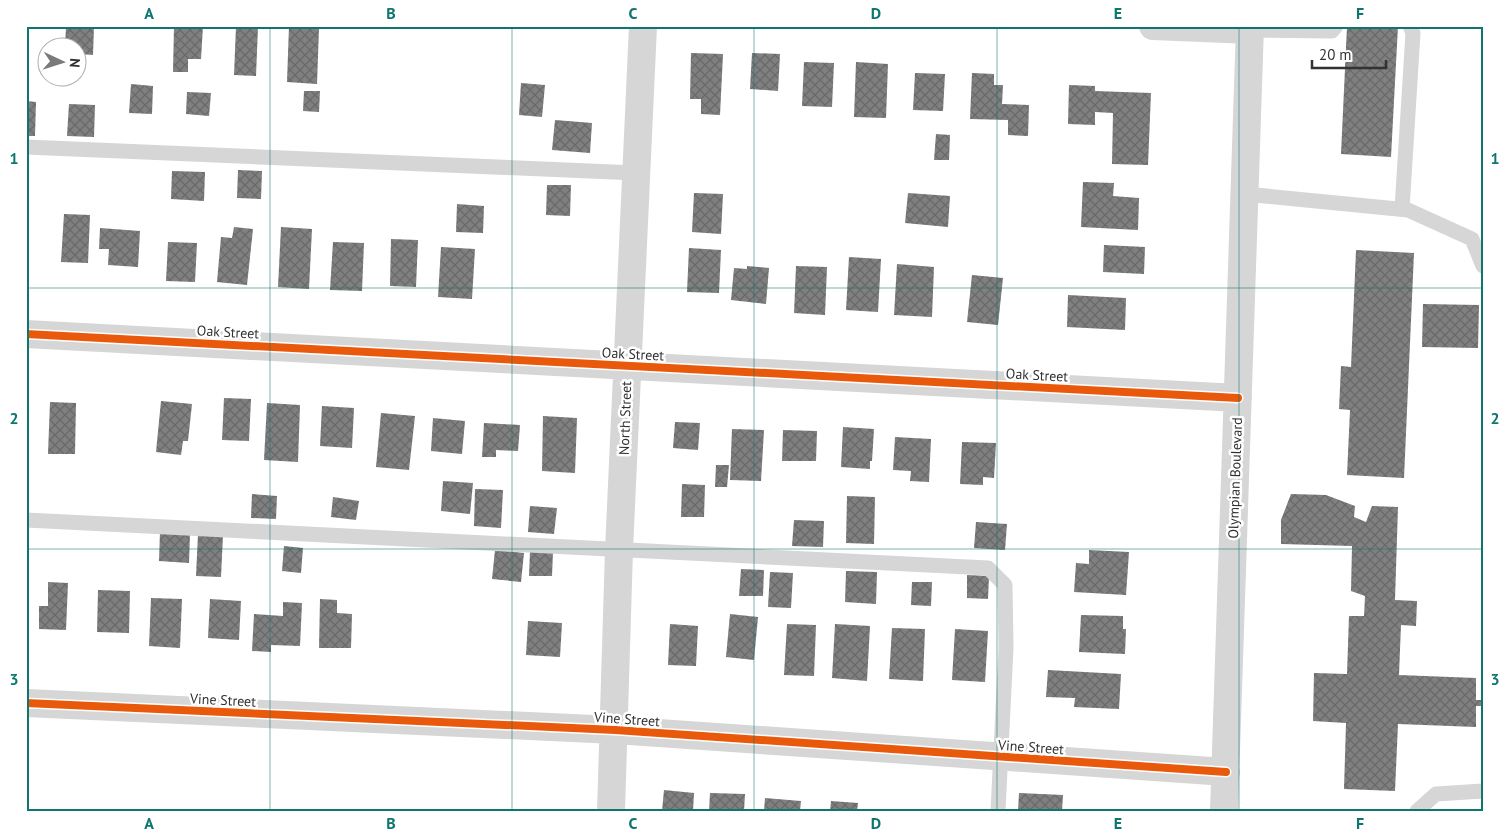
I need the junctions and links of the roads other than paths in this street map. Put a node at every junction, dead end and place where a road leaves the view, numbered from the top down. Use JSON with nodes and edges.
{"nodes":[{"id":1,"x":644,"y":26,"type":"edge"},
{"id":2,"x":1153,"y":26,"type":"edge"},
{"id":3,"x":1336,"y":26,"type":"edge"},
{"id":4,"x":1410,"y":26,"type":"edge"},
{"id":5,"x":1250,"y":28,"type":"edge"},
{"id":6,"x":26,"y":148,"type":"edge"},
{"id":7,"x":636,"y":173,"type":"junction"},
{"id":8,"x":1245,"y":194,"type":"junction"},
{"id":9,"x":1402,"y":209,"type":"junction"},
{"id":10,"x":1483,"y":266,"type":"edge"},
{"id":11,"x":26,"y":334,"type":"edge"},
{"id":12,"x":627,"y":366,"type":"junction"},
{"id":13,"x":1238,"y":398,"type":"junction"},
{"id":14,"x":26,"y":520,"type":"edge"},
{"id":15,"x":619,"y":550,"type":"junction"},
{"id":16,"x":26,"y":703,"type":"edge"},
{"id":17,"x":615,"y":730,"type":"junction"},
{"id":18,"x":1001,"y":757,"type":"junction"},
{"id":19,"x":1226,"y":772,"type":"junction"},
{"id":20,"x":1483,"y":791,"type":"edge"},
{"id":21,"x":611,"y":811,"type":"edge"},
{"id":22,"x":998,"y":811,"type":"edge"},
{"id":23,"x":1224,"y":811,"type":"edge"},
{"id":24,"x":1417,"y":811,"type":"edge"}],
"edges":[{"from":1,"to":7,"type":"street","name":"North Street"},
{"from":2,"to":5,"type":"street"},
{"from":3,"to":5,"type":"lane"},
{"from":4,"to":9,"type":"lane"},
{"from":5,"to":8,"type":"street","name":"Olympian Boulevard"},
{"from":6,"to":7,"type":"lane"},
{"from":7,"to":12,"type":"street","name":"North Street"},
{"from":8,"to":9,"type":"lane"},
{"from":8,"to":13,"type":"street","name":"Olympian Boulevard"},
{"from":9,"to":10,"type":"lane"},
{"from":11,"to":12,"type":"street","name":"Oak Street"},
{"from":12,"to":13,"type":"street","name":"Oak Street"},
{"from":12,"to":15,"type":"street","name":"North Street"},
{"from":13,"to":19,"type":"street","name":"Olympian Boulevard"},
{"from":14,"to":15,"type":"lane"},
{"from":15,"to":17,"type":"street","name":"North Street"},
{"from":15,"to":18,"type":"lane"},
{"from":16,"to":17,"type":"street","name":"Vine Street"},
{"from":17,"to":18,"type":"street","name":"Vine Street"},
{"from":17,"to":21,"type":"street","name":"North Street"},
{"from":18,"to":19,"type":"street","name":"Vine Street"},
{"from":18,"to":22,"type":"lane"},
{"from":19,"to":23,"type":"street","name":"Olympian Boulevard"},
{"from":20,"to":24,"type":"lane"}]}
